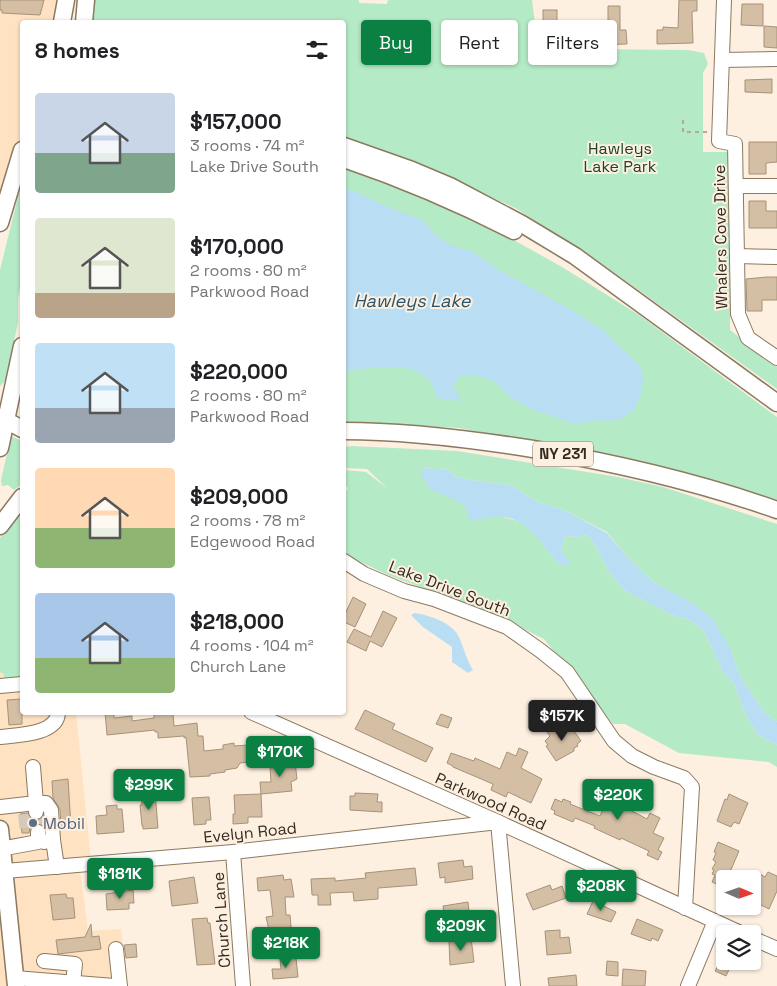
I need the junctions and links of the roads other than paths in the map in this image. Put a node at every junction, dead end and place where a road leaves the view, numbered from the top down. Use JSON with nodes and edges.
{"nodes":[{"id":1,"x":66,"y":0,"type":"edge"},
{"id":2,"x":86,"y":0,"type":"edge"},
{"id":3,"x":724,"y":0,"type":"edge"},
{"id":4,"x":62,"y":20,"type":"edge"},
{"id":5,"x":84,"y":20,"type":"edge"},
{"id":6,"x":777,"y":59,"type":"edge"},
{"id":7,"x":722,"y":60,"type":"junction"},
{"id":8,"x":346,"y":147,"type":"edge"},
{"id":9,"x":20,"y":157,"type":"edge"},
{"id":10,"x":346,"y":160,"type":"edge"},
{"id":11,"x":736,"y":186,"type":"junction"},
{"id":12,"x":777,"y":186,"type":"edge"},
{"id":13,"x":0,"y":223,"type":"edge"},
{"id":14,"x":737,"y":256,"type":"junction"},
{"id":15,"x":777,"y":256,"type":"edge"},
{"id":16,"x":621,"y":290,"type":"junction"},
{"id":17,"x":20,"y":351,"type":"edge"},
{"id":18,"x":777,"y":358,"type":"edge"},
{"id":19,"x":7,"y":387,"type":"edge"},
{"id":20,"x":777,"y":403,"type":"edge"},
{"id":21,"x":3,"y":419,"type":"edge"},
{"id":22,"x":20,"y":428,"type":"edge"},
{"id":23,"x":346,"y":432,"type":"edge"},
{"id":24,"x":0,"y":448,"type":"edge"},
{"id":25,"x":20,"y":500,"type":"edge"},
{"id":26,"x":777,"y":510,"type":"edge"},
{"id":27,"x":0,"y":526,"type":"edge"},
{"id":28,"x":346,"y":562,"type":"edge"},
{"id":29,"x":20,"y":684,"type":"edge"},
{"id":30,"x":0,"y":686,"type":"edge"},
{"id":31,"x":58,"y":715,"type":"edge"},
{"id":32,"x":258,"y":715,"type":"edge"},
{"id":33,"x":0,"y":737,"type":"edge"},
{"id":34,"x":33,"y":767,"type":"dead end"},
{"id":35,"x":0,"y":807,"type":"edge"},
{"id":36,"x":30,"y":808,"type":"junction"},
{"id":37,"x":498,"y":822,"type":"junction"},
{"id":38,"x":0,"y":829,"type":"edge"},
{"id":39,"x":53,"y":840,"type":"junction"},
{"id":40,"x":1,"y":848,"type":"edge"},
{"id":41,"x":234,"y":852,"type":"junction"},
{"id":42,"x":57,"y":867,"type":"junction"},
{"id":43,"x":5,"y":871,"type":"junction"},
{"id":44,"x":685,"y":908,"type":"junction"},
{"id":45,"x":715,"y":922,"type":"junction"},
{"id":46,"x":722,"y":925,"type":"edge"},
{"id":47,"x":761,"y":942,"type":"edge"},
{"id":48,"x":116,"y":949,"type":"dead end"},
{"id":49,"x":777,"y":949,"type":"edge"},
{"id":50,"x":44,"y":960,"type":"dead end"},
{"id":51,"x":15,"y":982,"type":"edge"},
{"id":52,"x":73,"y":983,"type":"junction"},
{"id":53,"x":92,"y":985,"type":"edge"},
{"id":54,"x":114,"y":986,"type":"edge"},
{"id":55,"x":120,"y":986,"type":"edge"},
{"id":56,"x":243,"y":986,"type":"edge"},
{"id":57,"x":513,"y":986,"type":"edge"},
{"id":58,"x":688,"y":986,"type":"edge"}],
"edges":[{"from":1,"to":4,"type":"main road"},
{"from":2,"to":5,"type":"main road"},
{"from":3,"to":7,"type":"street"},
{"from":6,"to":7,"type":"street"},
{"from":7,"to":11,"type":"street","name":"Whalers Cove Drive"},
{"from":8,"to":16,"type":"main road"},
{"from":9,"to":13,"type":"main road"},
{"from":10,"to":16,"type":"main road"},
{"from":11,"to":12,"type":"street"},
{"from":11,"to":14,"type":"street","name":"Whalers Cove Drive"},
{"from":14,"to":15,"type":"street"},
{"from":14,"to":18,"type":"street","name":"Whalers Cove Drive"},
{"from":16,"to":20,"type":"main road"},
{"from":17,"to":19,"type":"main road"},
{"from":19,"to":21,"type":"main road"},
{"from":21,"to":22,"type":"main road"},
{"from":21,"to":24,"type":"main road"},
{"from":23,"to":26,"type":"main road","number":"NY 231"},
{"from":25,"to":27,"type":"main road"},
{"from":28,"to":44,"type":"street","name":"Lake Drive South"},
{"from":29,"to":30,"type":"street"},
{"from":31,"to":33,"type":"street"},
{"from":32,"to":37,"type":"street","name":"Parkwood Road"},
{"from":34,"to":36,"type":"street"},
{"from":35,"to":36,"type":"street"},
{"from":36,"to":39,"type":"street"},
{"from":37,"to":41,"type":"street","name":"Evelyn Road"},
{"from":37,"to":44,"type":"street","name":"Parkwood Road"},
{"from":37,"to":57,"type":"street"},
{"from":38,"to":40,"type":"main road"},
{"from":39,"to":40,"type":"street"},
{"from":39,"to":42,"type":"street"},
{"from":40,"to":43,"type":"main road"},
{"from":41,"to":42,"type":"street","name":"Evelyn Road"},
{"from":41,"to":56,"type":"street","name":"Church Lane"},
{"from":42,"to":43,"type":"street","name":"Evelyn Road"},
{"from":43,"to":51,"type":"main road"},
{"from":44,"to":45,"type":"street","name":"Parkwood Road"},
{"from":45,"to":46,"type":"street","name":"Parkwood Road"},
{"from":45,"to":58,"type":"street"},
{"from":47,"to":49,"type":"street"},
{"from":48,"to":55,"type":"street"},
{"from":50,"to":52,"type":"street"},
{"from":51,"to":52,"type":"street"},
{"from":52,"to":53,"type":"street"},
{"from":53,"to":54,"type":"street"}]}
